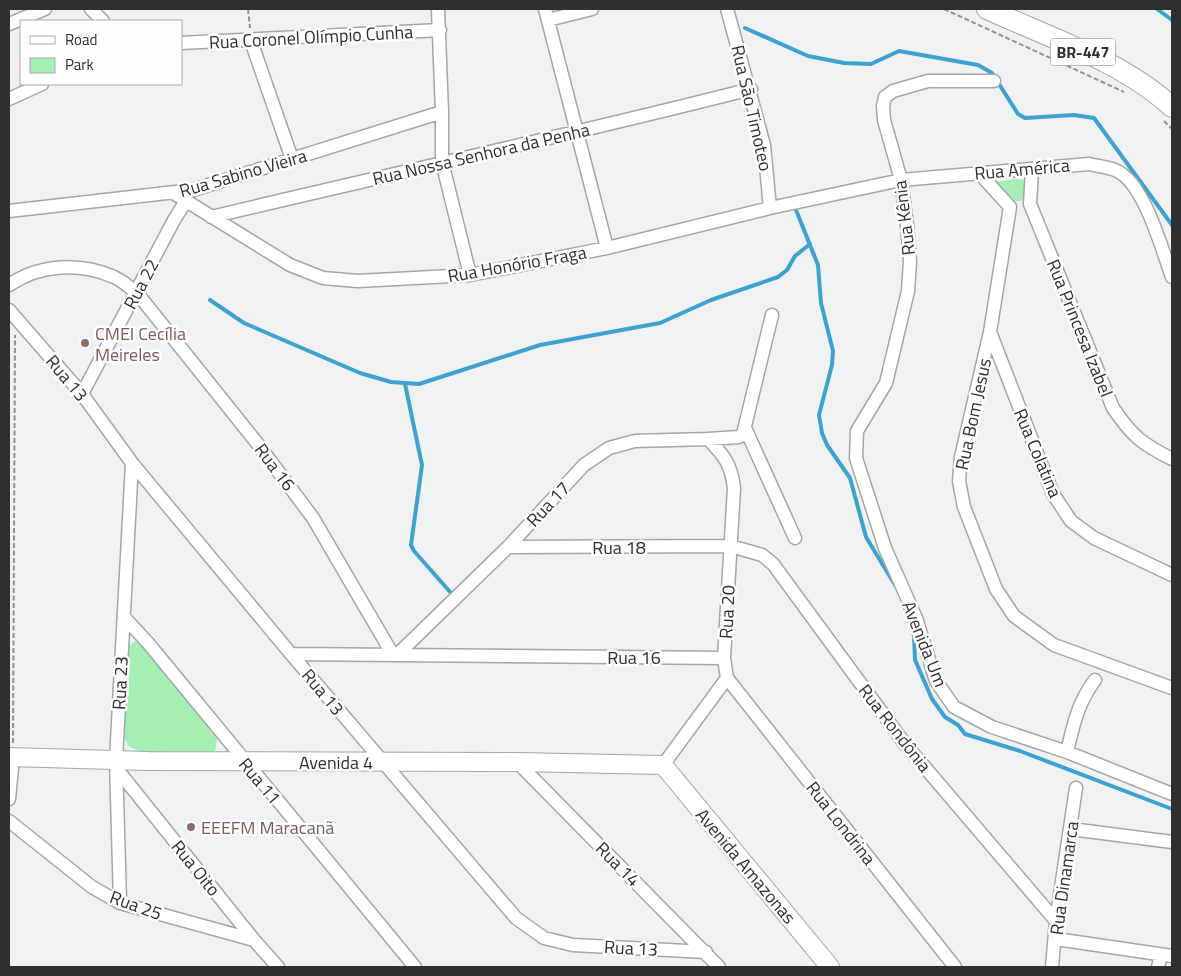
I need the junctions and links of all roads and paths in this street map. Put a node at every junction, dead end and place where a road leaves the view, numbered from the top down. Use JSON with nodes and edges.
{"nodes":[{"id":1,"x":44,"y":9,"type":"edge"},
{"id":2,"x":91,"y":9,"type":"edge"},
{"id":3,"x":248,"y":9,"type":"edge"},
{"id":4,"x":438,"y":9,"type":"edge"},
{"id":5,"x":592,"y":9,"type":"edge"},
{"id":6,"x":727,"y":9,"type":"edge"},
{"id":7,"x":944,"y":9,"type":"edge"},
{"id":8,"x":987,"y":9,"type":"edge"},
{"id":9,"x":546,"y":14,"type":"edge"},
{"id":10,"x":102,"y":20,"type":"edge"},
{"id":11,"x":9,"y":24,"type":"edge"},
{"id":12,"x":440,"y":30,"type":"junction"},
{"id":13,"x":251,"y":41,"type":"junction"},
{"id":14,"x":182,"y":43,"type":"edge"},
{"id":15,"x":994,"y":81,"type":"dead end"},
{"id":16,"x":40,"y":85,"type":"edge"},
{"id":17,"x":751,"y":89,"type":"junction"},
{"id":18,"x":1130,"y":96,"type":"dead end"},
{"id":19,"x":9,"y":99,"type":"edge"},
{"id":20,"x":442,"y":112,"type":"junction"},
{"id":21,"x":1167,"y":113,"type":"edge"},
{"id":22,"x":1172,"y":129,"type":"edge"},
{"id":23,"x":576,"y":134,"type":"junction"},
{"id":24,"x":292,"y":159,"type":"junction"},
{"id":25,"x":442,"y":162,"type":"junction"},
{"id":26,"x":1032,"y":170,"type":"junction"},
{"id":27,"x":979,"y":172,"type":"junction"},
{"id":28,"x":901,"y":180,"type":"junction"},
{"id":29,"x":175,"y":194,"type":"junction"},
{"id":30,"x":186,"y":201,"type":"junction"},
{"id":31,"x":1030,"y":204,"type":"junction"},
{"id":32,"x":786,"y":205,"type":"joint"},
{"id":33,"x":1010,"y":207,"type":"junction"},
{"id":34,"x":770,"y":208,"type":"junction"},
{"id":35,"x":9,"y":211,"type":"edge"},
{"id":36,"x":211,"y":217,"type":"junction"},
{"id":37,"x":1155,"y":232,"type":"junction"},
{"id":38,"x":607,"y":248,"type":"junction"},
{"id":39,"x":1172,"y":251,"type":"edge"},
{"id":40,"x":470,"y":276,"type":"junction"},
{"id":41,"x":1172,"y":277,"type":"edge"},
{"id":42,"x":9,"y":285,"type":"edge"},
{"id":43,"x":137,"y":293,"type":"junction"},
{"id":44,"x":12,"y":314,"type":"edge"},
{"id":45,"x":772,"y":314,"type":"dead end"},
{"id":46,"x":990,"y":332,"type":"junction"},
{"id":47,"x":82,"y":394,"type":"junction"},
{"id":48,"x":742,"y":433,"type":"junction"},
{"id":49,"x":708,"y":439,"type":"junction"},
{"id":50,"x":855,"y":442,"type":"joint"},
{"id":51,"x":1172,"y":459,"type":"edge"},
{"id":52,"x":132,"y":463,"type":"junction"},
{"id":53,"x":795,"y":538,"type":"dead end"},
{"id":54,"x":731,"y":546,"type":"junction"},
{"id":55,"x":508,"y":548,"type":"junction"},
{"id":56,"x":1172,"y":575,"type":"edge"},
{"id":57,"x":124,"y":617,"type":"junction"},
{"id":58,"x":291,"y":654,"type":"junction"},
{"id":59,"x":395,"y":655,"type":"junction"},
{"id":60,"x":724,"y":658,"type":"junction"},
{"id":61,"x":727,"y":678,"type":"junction"},
{"id":62,"x":1095,"y":680,"type":"dead end"},
{"id":63,"x":1172,"y":688,"type":"edge"},
{"id":64,"x":1067,"y":752,"type":"junction"},
{"id":65,"x":11,"y":757,"type":"edge"},
{"id":66,"x":244,"y":762,"type":"junction"},
{"id":67,"x":383,"y":762,"type":"junction"},
{"id":68,"x":517,"y":762,"type":"junction"},
{"id":69,"x":116,"y":764,"type":"junction"},
{"id":70,"x":663,"y":766,"type":"junction"},
{"id":71,"x":1076,"y":788,"type":"dead end"},
{"id":72,"x":1172,"y":794,"type":"edge"},
{"id":73,"x":9,"y":798,"type":"edge"},
{"id":74,"x":9,"y":821,"type":"edge"},
{"id":75,"x":1071,"y":829,"type":"junction"},
{"id":76,"x":1172,"y":842,"type":"edge"},
{"id":77,"x":120,"y":903,"type":"junction"},
{"id":78,"x":1056,"y":922,"type":"junction"},
{"id":79,"x":1056,"y":939,"type":"junction"},
{"id":80,"x":254,"y":940,"type":"junction"},
{"id":81,"x":706,"y":952,"type":"junction"},
{"id":82,"x":1164,"y":959,"type":"edge"},
{"id":83,"x":715,"y":966,"type":"edge"},
{"id":84,"x":278,"y":967,"type":"edge"},
{"id":85,"x":415,"y":967,"type":"edge"},
{"id":86,"x":830,"y":967,"type":"edge"},
{"id":87,"x":955,"y":967,"type":"edge"},
{"id":88,"x":1052,"y":967,"type":"edge"}],
"edges":[{"from":1,"to":11,"type":"street"},
{"from":2,"to":10,"type":"street"},
{"from":3,"to":13,"type":"path"},
{"from":4,"to":12,"type":"street"},
{"from":5,"to":9,"type":"street"},
{"from":6,"to":17,"type":"street","name":"Rua São Timoteo"},
{"from":7,"to":18,"type":"path"},
{"from":8,"to":21,"type":"main road","number":"BR-447"},
{"from":9,"to":23,"type":"street"},
{"from":12,"to":13,"type":"street","name":"Rua Coronel Olímpio Cunha"},
{"from":12,"to":20,"type":"street"},
{"from":13,"to":14,"type":"street","name":"Rua Coronel Olímpio Cunha"},
{"from":13,"to":24,"type":"street"},
{"from":15,"to":28,"type":"street","name":"Rua Kênia"},
{"from":16,"to":19,"type":"street"},
{"from":17,"to":23,"type":"street","name":"Rua Nossa Senhora da Penha"},
{"from":17,"to":34,"type":"street","name":"Rua São Timoteo"},
{"from":20,"to":24,"type":"street","name":"Rua Sabino Vieira"},
{"from":20,"to":25,"type":"street"},
{"from":21,"to":22,"type":"path"},
{"from":23,"to":25,"type":"street","name":"Rua Nossa Senhora da Penha"},
{"from":23,"to":38,"type":"street"},
{"from":24,"to":29,"type":"street","name":"Rua Sabino Vieira"},
{"from":25,"to":36,"type":"street","name":"Rua Nossa Senhora da Penha"},
{"from":25,"to":40,"type":"street"},
{"from":26,"to":27,"type":"street","name":"Rua América"},
{"from":26,"to":31,"type":"street","name":"Rua Princesa Izabel"},
{"from":26,"to":37,"type":"street","name":"Rua América"},
{"from":27,"to":28,"type":"street","name":"Rua América"},
{"from":27,"to":33,"type":"street"},
{"from":28,"to":32,"type":"street","name":"Rua América"},
{"from":28,"to":50,"type":"street","name":"Rua Kênia"},
{"from":29,"to":30,"type":"street","name":"Rua Honório Fraga"},
{"from":29,"to":35,"type":"street","name":"Rua Sabino Vieira"},
{"from":30,"to":36,"type":"street","name":"Rua Honório Fraga"},
{"from":30,"to":43,"type":"street","name":"Rua 22"},
{"from":31,"to":33,"type":"street"},
{"from":31,"to":51,"type":"street","name":"Rua Princesa Izabel"},
{"from":32,"to":34,"type":"street","name":"Rua Honório Fraga"},
{"from":33,"to":46,"type":"street","name":"Rua Bom Jesus"},
{"from":34,"to":38,"type":"street","name":"Rua Honório Fraga"},
{"from":36,"to":40,"type":"street","name":"Rua Honório Fraga"},
{"from":37,"to":39,"type":"street"},
{"from":37,"to":41,"type":"street","name":"Rua América"},
{"from":38,"to":40,"type":"street","name":"Rua Honório Fraga"},
{"from":42,"to":43,"type":"street","name":"Rua 16"},
{"from":43,"to":47,"type":"street","name":"Rua 22"},
{"from":43,"to":59,"type":"street","name":"Rua 16"},
{"from":44,"to":47,"type":"street","name":"Rua 13"},
{"from":44,"to":65,"type":"path"},
{"from":45,"to":48,"type":"street"},
{"from":46,"to":56,"type":"street","name":"Rua Colatina"},
{"from":46,"to":63,"type":"street","name":"Rua Bom Jesus"},
{"from":47,"to":52,"type":"street","name":"Rua 13"},
{"from":48,"to":49,"type":"street","name":"Rua 17"},
{"from":48,"to":53,"type":"street"},
{"from":49,"to":54,"type":"street","name":"Rua 20"},
{"from":49,"to":55,"type":"street","name":"Rua 17"},
{"from":50,"to":64,"type":"street","name":"Avenida Um"},
{"from":52,"to":57,"type":"street","name":"Rua 23"},
{"from":52,"to":58,"type":"street","name":"Rua 13"},
{"from":54,"to":55,"type":"street","name":"Rua 18"},
{"from":54,"to":60,"type":"street","name":"Rua 20"},
{"from":54,"to":78,"type":"street","name":"Rua Rondônia"},
{"from":55,"to":59,"type":"street","name":"Rua 17"},
{"from":57,"to":66,"type":"street","name":"Rua 11"},
{"from":57,"to":69,"type":"street","name":"Rua 23"},
{"from":58,"to":59,"type":"street","name":"Rua 16"},
{"from":58,"to":67,"type":"street","name":"Rua 13"},
{"from":59,"to":60,"type":"street","name":"Rua 16"},
{"from":60,"to":61,"type":"street","name":"Rua 20"},
{"from":61,"to":70,"type":"street"},
{"from":61,"to":87,"type":"street","name":"Rua Londrina"},
{"from":62,"to":64,"type":"street"},
{"from":64,"to":72,"type":"street","name":"Avenida Um"},
{"from":65,"to":69,"type":"street","name":"Avenida 4"},
{"from":65,"to":73,"type":"street"},
{"from":66,"to":67,"type":"street","name":"Avenida 4"},
{"from":66,"to":69,"type":"street","name":"Avenida 4"},
{"from":66,"to":85,"type":"street","name":"Rua 11"},
{"from":67,"to":68,"type":"street","name":"Avenida 4"},
{"from":67,"to":81,"type":"street","name":"Rua 13"},
{"from":68,"to":70,"type":"street","name":"Avenida 4"},
{"from":68,"to":81,"type":"street","name":"Rua 14"},
{"from":69,"to":77,"type":"street","name":"Rua 23"},
{"from":69,"to":80,"type":"street","name":"Rua Oito"},
{"from":70,"to":86,"type":"street","name":"Avenida Amazonas"},
{"from":71,"to":75,"type":"street","name":"Rua Dinamarca"},
{"from":74,"to":77,"type":"street","name":"Rua 25"},
{"from":75,"to":76,"type":"street"},
{"from":75,"to":78,"type":"street","name":"Rua Dinamarca"},
{"from":77,"to":80,"type":"street","name":"Rua 25"},
{"from":78,"to":79,"type":"street","name":"Rua Dinamarca"},
{"from":79,"to":82,"type":"street"},
{"from":79,"to":88,"type":"street","name":"Rua Dinamarca"},
{"from":80,"to":84,"type":"street","name":"Rua Oito"},
{"from":81,"to":83,"type":"street","name":"Rua 14"}]}
